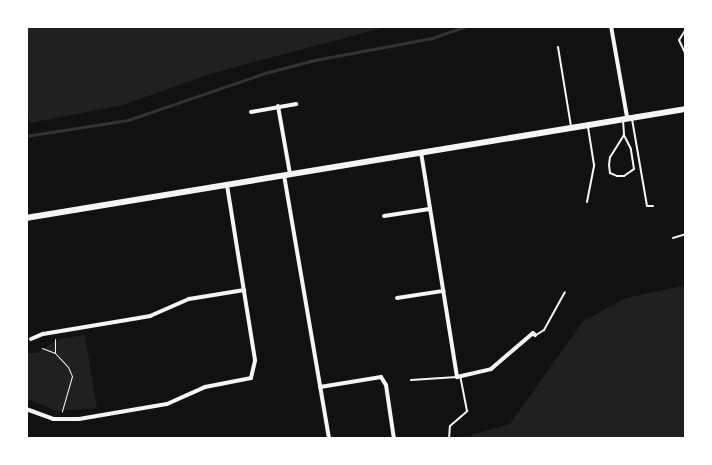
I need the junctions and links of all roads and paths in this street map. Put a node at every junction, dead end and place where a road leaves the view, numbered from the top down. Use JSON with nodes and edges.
{"nodes":[{"id":1,"x":611,"y":26,"type":"edge"},
{"id":2,"x":686,"y":29,"type":"edge"},
{"id":3,"x":558,"y":47,"type":"dead end"},
{"id":4,"x":686,"y":55,"type":"edge"},
{"id":5,"x":296,"y":104,"type":"dead end"},
{"id":6,"x":278,"y":106,"type":"junction"},
{"id":7,"x":686,"y":109,"type":"edge"},
{"id":8,"x":251,"y":112,"type":"dead end"},
{"id":9,"x":627,"y":117,"type":"junction"},
{"id":10,"x":588,"y":124,"type":"junction"},
{"id":11,"x":571,"y":127,"type":"junction"},
{"id":12,"x":624,"y":135,"type":"junction"},
{"id":13,"x":420,"y":152,"type":"junction"},
{"id":14,"x":287,"y":175,"type":"junction"},
{"id":15,"x":227,"y":185,"type":"junction"},
{"id":16,"x":587,"y":202,"type":"dead end"},
{"id":17,"x":653,"y":206,"type":"dead end"},
{"id":18,"x":429,"y":209,"type":"junction"},
{"id":19,"x":384,"y":216,"type":"dead end"},
{"id":20,"x":26,"y":218,"type":"edge"},
{"id":21,"x":686,"y":234,"type":"edge"},
{"id":22,"x":673,"y":238,"type":"dead end"},
{"id":23,"x":244,"y":290,"type":"junction"},
{"id":24,"x":443,"y":291,"type":"junction"},
{"id":25,"x":565,"y":292,"type":"dead end"},
{"id":26,"x":397,"y":298,"type":"dead end"},
{"id":27,"x":535,"y":335,"type":"joint"},
{"id":28,"x":55,"y":339,"type":"dead end"},
{"id":29,"x":31,"y":340,"type":"dead end"},
{"id":30,"x":42,"y":348,"type":"dead end"},
{"id":31,"x":56,"y":355,"type":"junction"},
{"id":32,"x":459,"y":377,"type":"junction"},
{"id":33,"x":411,"y":380,"type":"dead end"},
{"id":34,"x":320,"y":387,"type":"junction"},
{"id":35,"x":26,"y":409,"type":"edge"},
{"id":36,"x":62,"y":413,"type":"dead end"},
{"id":37,"x":329,"y":439,"type":"edge"},
{"id":38,"x":394,"y":439,"type":"edge"},
{"id":39,"x":449,"y":439,"type":"edge"}],
"edges":[{"from":1,"to":9,"type":"street"},
{"from":2,"to":4,"type":"lane"},
{"from":3,"to":11,"type":"lane"},
{"from":5,"to":6,"type":"street"},
{"from":6,"to":8,"type":"street"},
{"from":6,"to":14,"type":"street"},
{"from":7,"to":9,"type":"main road"},
{"from":9,"to":10,"type":"main road"},
{"from":9,"to":12,"type":"lane"},
{"from":9,"to":17,"type":"lane"},
{"from":10,"to":11,"type":"main road"},
{"from":10,"to":16,"type":"lane"},
{"from":11,"to":13,"type":"main road"},
{"from":12,"to":12,"type":"lane"},
{"from":13,"to":14,"type":"main road"},
{"from":13,"to":18,"type":"street"},
{"from":14,"to":15,"type":"main road"},
{"from":14,"to":34,"type":"street"},
{"from":15,"to":20,"type":"main road"},
{"from":15,"to":23,"type":"street"},
{"from":18,"to":19,"type":"street"},
{"from":18,"to":24,"type":"street"},
{"from":21,"to":22,"type":"lane"},
{"from":23,"to":29,"type":"street"},
{"from":23,"to":35,"type":"street"},
{"from":24,"to":26,"type":"street"},
{"from":24,"to":32,"type":"street"},
{"from":25,"to":27,"type":"lane"},
{"from":27,"to":32,"type":"street"},
{"from":28,"to":31,"type":"path"},
{"from":30,"to":31,"type":"path"},
{"from":31,"to":36,"type":"path"},
{"from":32,"to":33,"type":"lane"},
{"from":32,"to":39,"type":"lane"},
{"from":34,"to":37,"type":"street"},
{"from":34,"to":38,"type":"street"}]}
